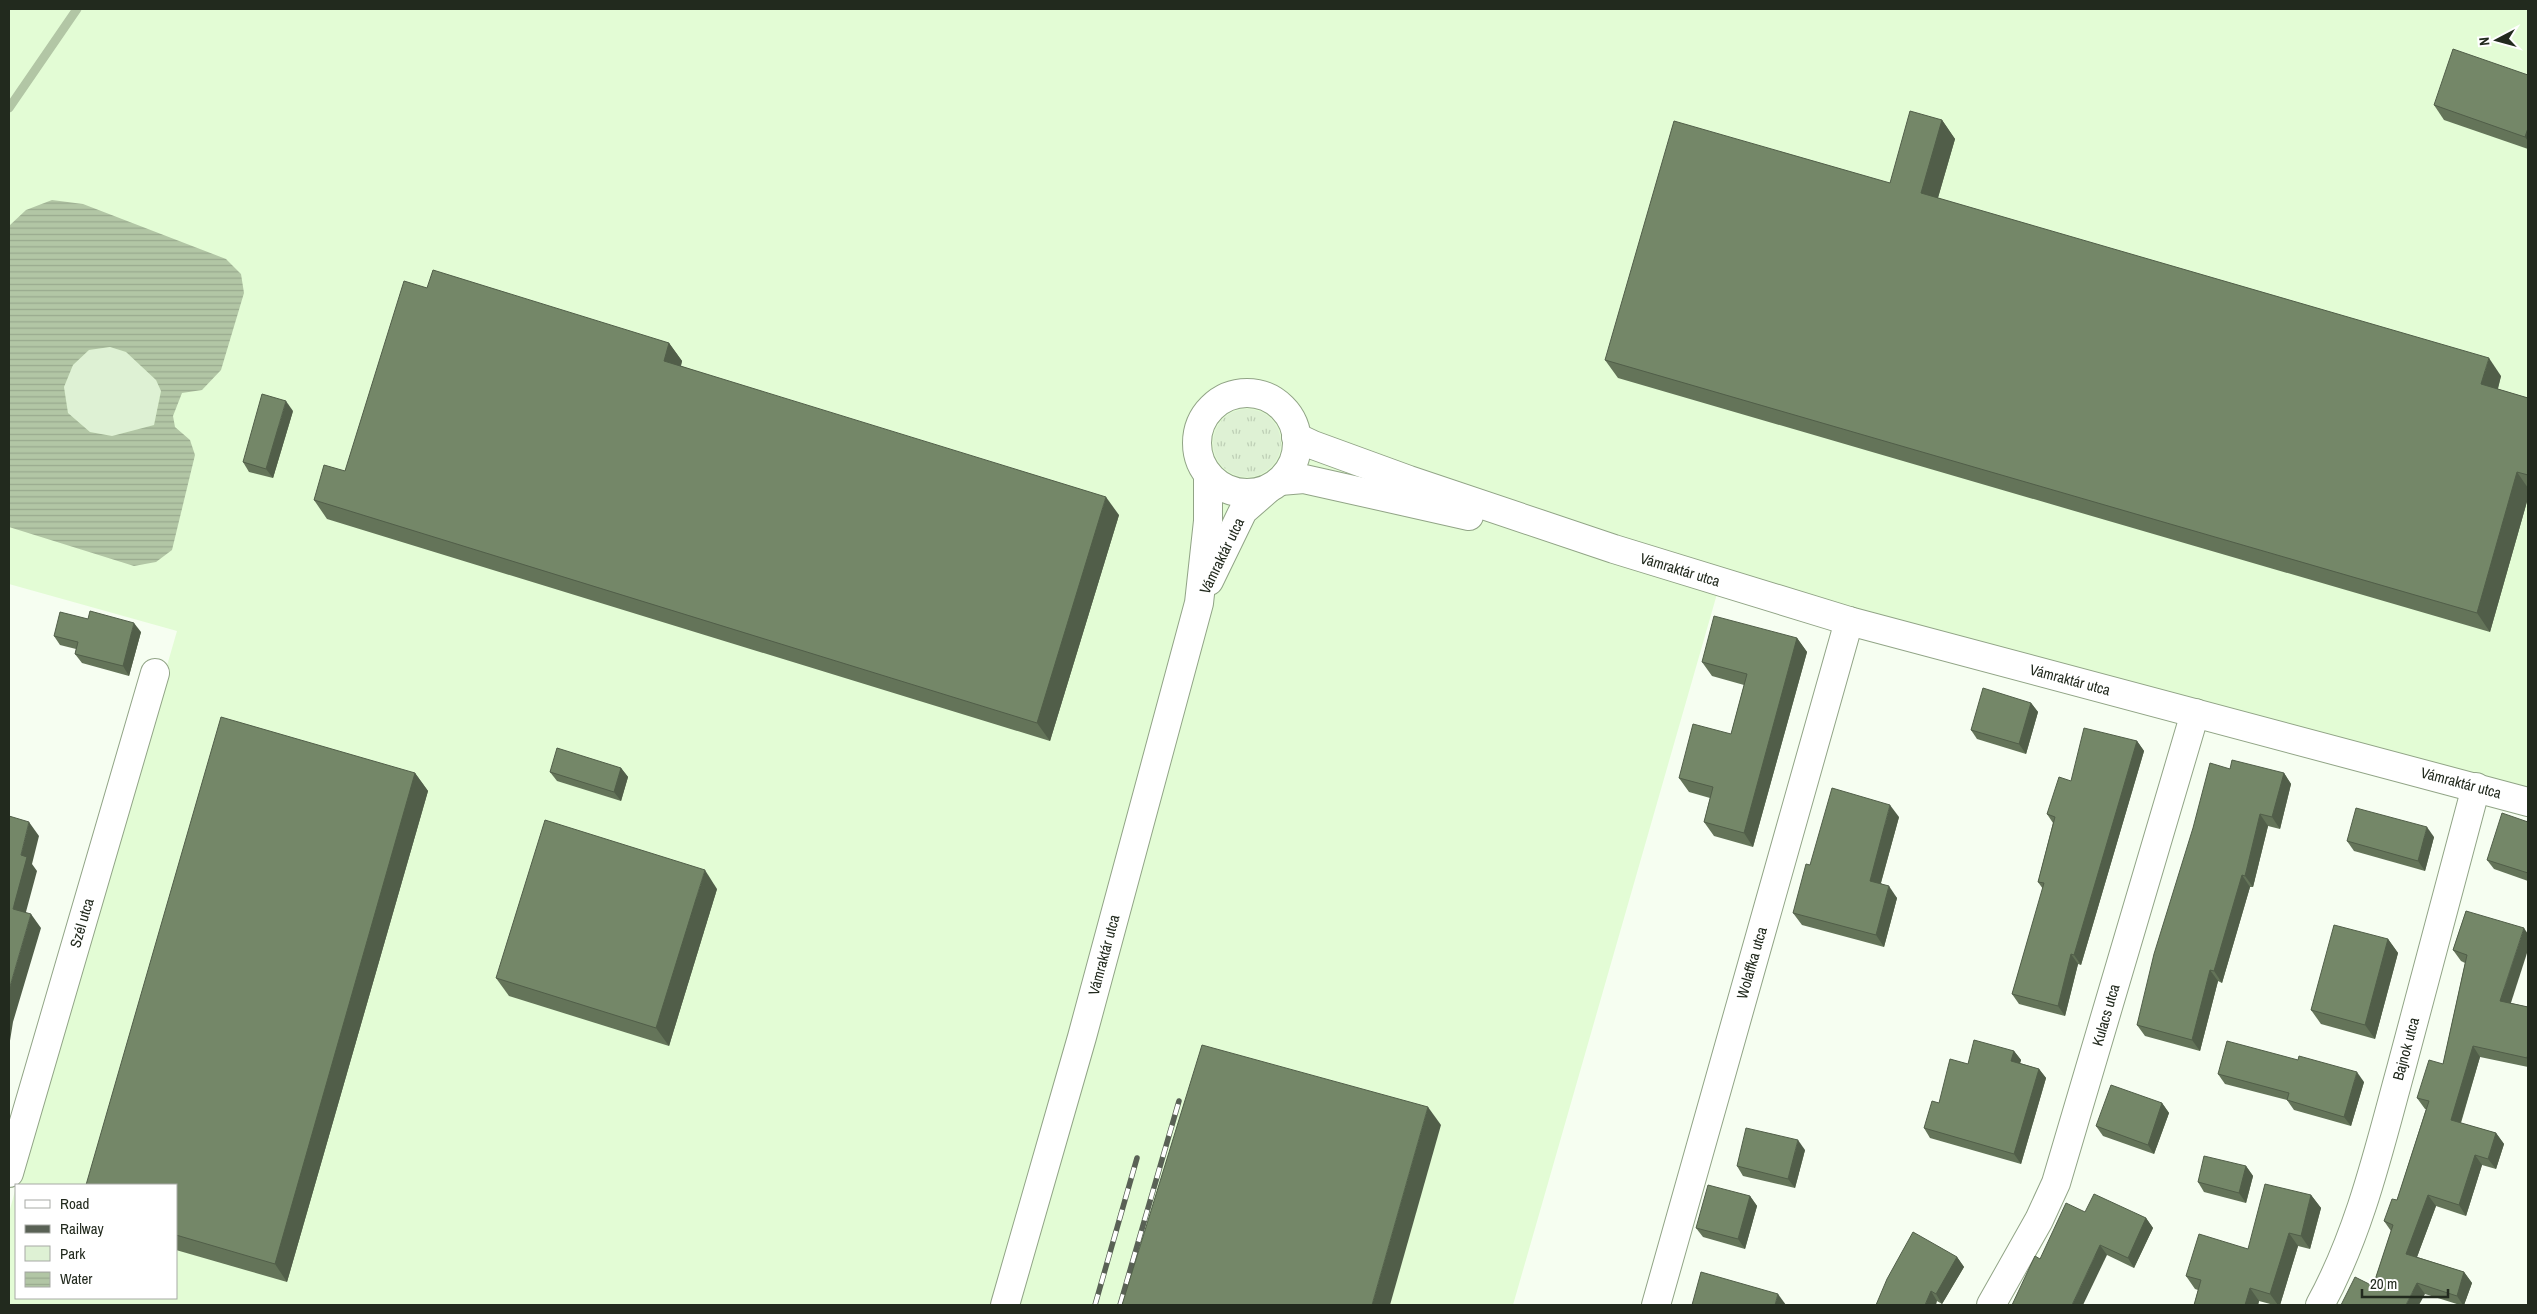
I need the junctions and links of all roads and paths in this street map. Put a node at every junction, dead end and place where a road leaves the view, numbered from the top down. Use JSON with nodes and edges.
{"nodes":[{"id":1,"x":1296,"y":437,"type":"junction"},
{"id":2,"x":1208,"y":476,"type":"junction"},
{"id":3,"x":1273,"y":485,"type":"junction"},
{"id":4,"x":1614,"y":549,"type":"junction"},
{"id":5,"x":1199,"y":603,"type":"junction"},
{"id":6,"x":1848,"y":621,"type":"junction"},
{"id":7,"x":155,"y":673,"type":"dead end"},
{"id":8,"x":2195,"y":714,"type":"junction"},
{"id":9,"x":2476,"y":787,"type":"junction"},
{"id":10,"x":2528,"y":802,"type":"edge"},
{"id":11,"x":9,"y":1173,"type":"edge"},
{"id":12,"x":1004,"y":1305,"type":"edge"},
{"id":13,"x":1656,"y":1305,"type":"edge"},
{"id":14,"x":1991,"y":1305,"type":"edge"},
{"id":15,"x":2320,"y":1305,"type":"edge"}],
"edges":[{"from":1,"to":2,"type":"street"},
{"from":1,"to":3,"type":"street"},
{"from":1,"to":4,"type":"street","name":"Vámraktár utca"},
{"from":2,"to":3,"type":"street"},
{"from":2,"to":5,"type":"street","name":"Vámraktár utca"},
{"from":3,"to":4,"type":"street","name":"Vámraktár utca"},
{"from":3,"to":5,"type":"street","name":"Vámraktár utca"},
{"from":4,"to":6,"type":"street","name":"Vámraktár utca"},
{"from":5,"to":12,"type":"street","name":"Vámraktár utca"},
{"from":6,"to":8,"type":"street","name":"Vámraktár utca"},
{"from":6,"to":13,"type":"street","name":"Wolaffka utca"},
{"from":7,"to":11,"type":"street","name":"Szél utca"},
{"from":8,"to":9,"type":"street","name":"Vámraktár utca"},
{"from":8,"to":14,"type":"street","name":"Kulacs utca"},
{"from":9,"to":10,"type":"street","name":"Vámraktár utca"},
{"from":9,"to":15,"type":"street","name":"Bajnok utca"}]}
